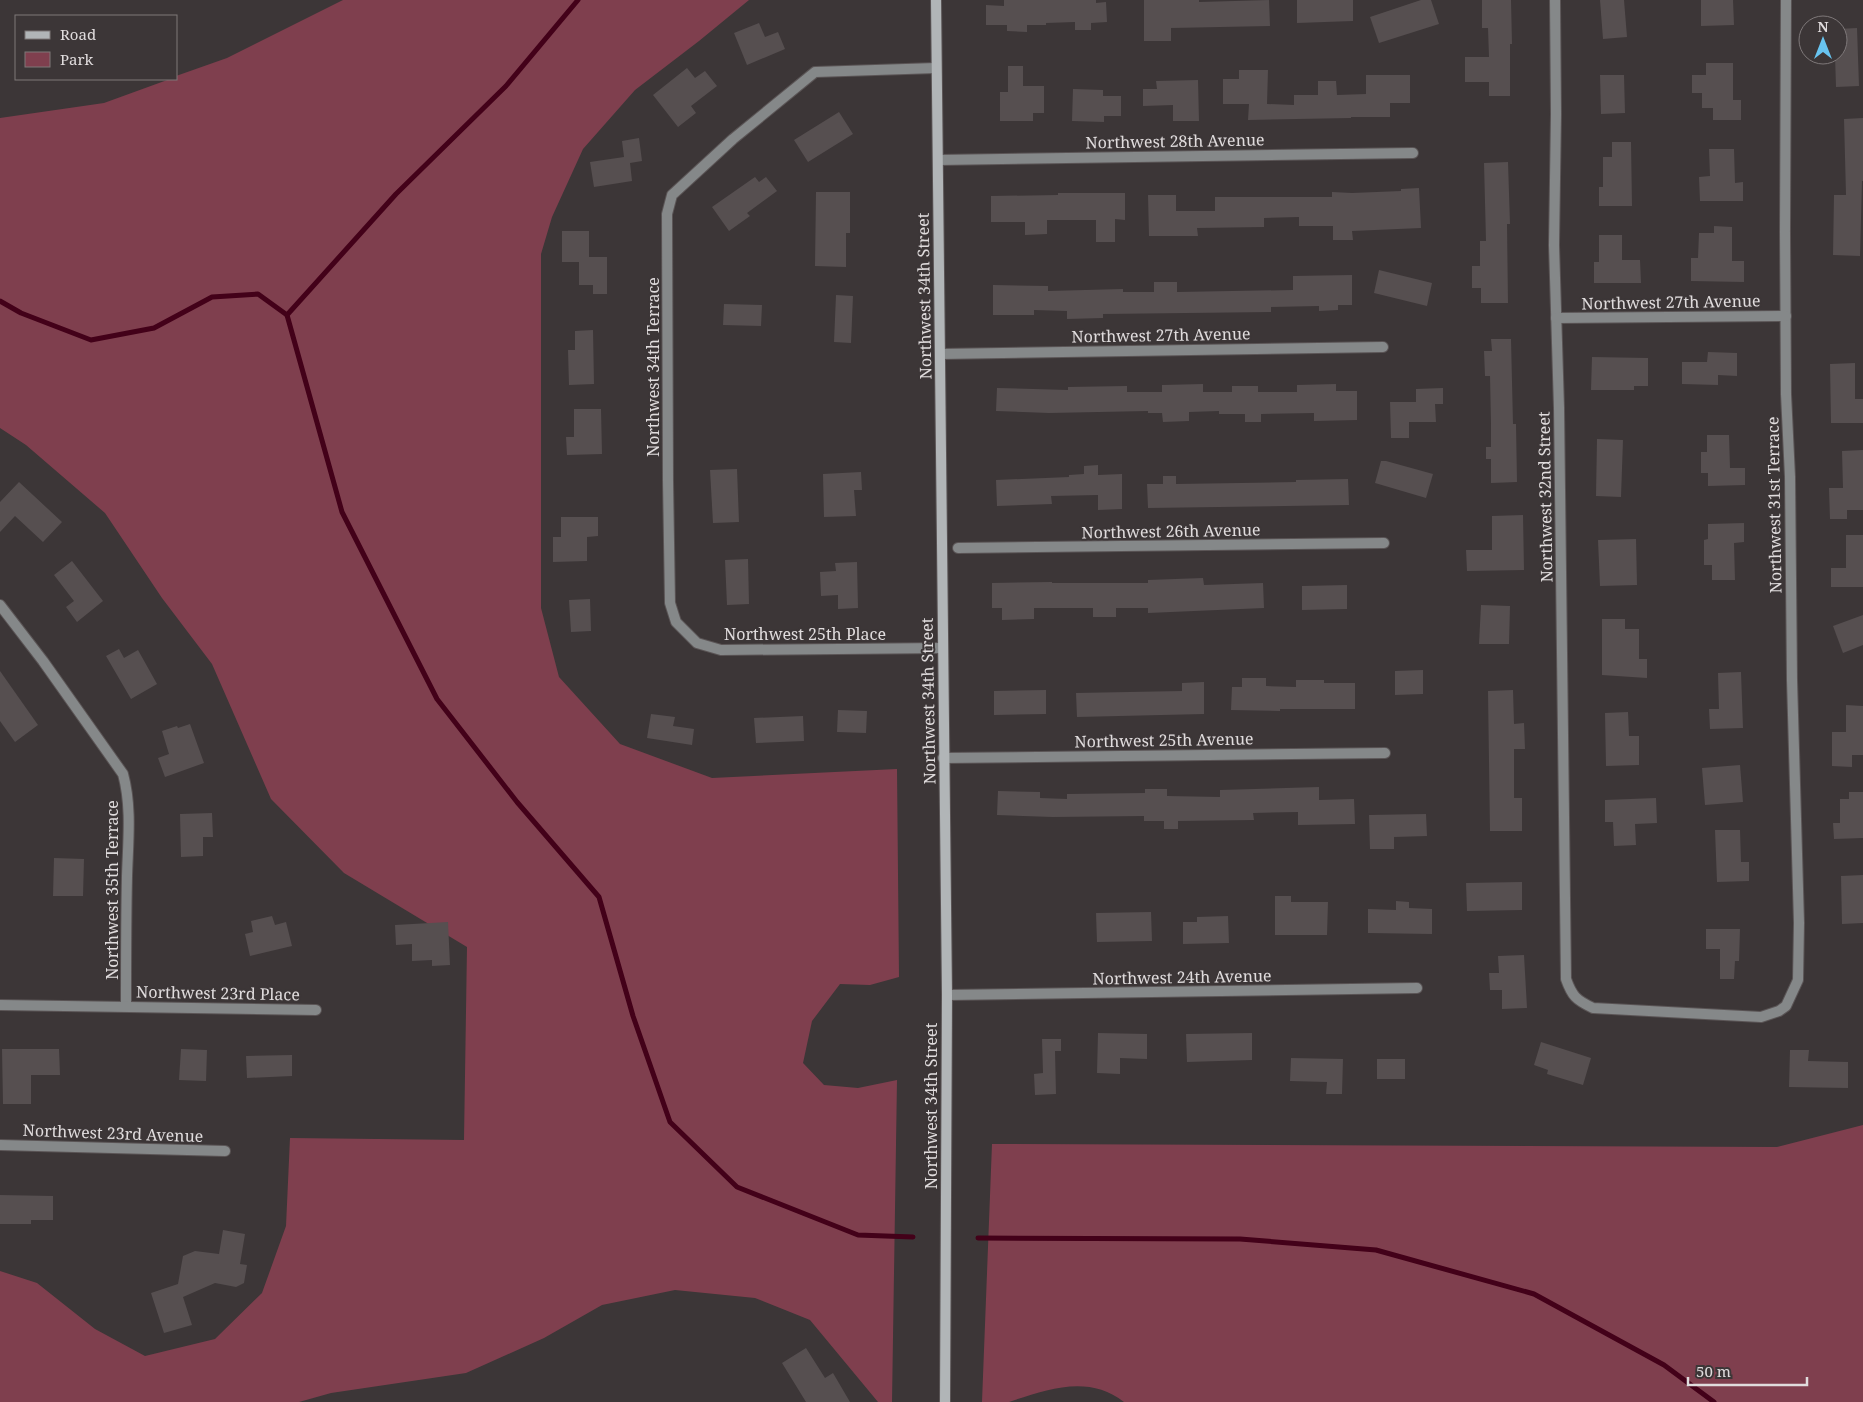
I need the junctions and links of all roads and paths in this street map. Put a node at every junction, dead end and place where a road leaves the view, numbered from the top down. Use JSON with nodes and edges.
{"nodes":[{"id":1,"x":936,"y":0,"type":"edge"},
{"id":2,"x":1555,"y":0,"type":"edge"},
{"id":3,"x":1786,"y":0,"type":"edge"},
{"id":4,"x":936,"y":68,"type":"junction"},
{"id":5,"x":1413,"y":153,"type":"dead end"},
{"id":6,"x":938,"y":160,"type":"junction"},
{"id":7,"x":1786,"y":316,"type":"junction"},
{"id":8,"x":1556,"y":318,"type":"junction"},
{"id":9,"x":1383,"y":347,"type":"dead end"},
{"id":10,"x":940,"y":354,"type":"junction"},
{"id":11,"x":1384,"y":543,"type":"dead end"},
{"id":12,"x":958,"y":548,"type":"dead end"},
{"id":13,"x":0,"y":605,"type":"edge"},
{"id":14,"x":676,"y":622,"type":"joint"},
{"id":15,"x":943,"y":648,"type":"junction"},
{"id":16,"x":1386,"y":753,"type":"dead end"},
{"id":17,"x":944,"y":758,"type":"junction"},
{"id":18,"x":1417,"y":988,"type":"dead end"},
{"id":19,"x":1571,"y":993,"type":"joint"},
{"id":20,"x":947,"y":995,"type":"junction"},
{"id":21,"x":0,"y":1005,"type":"edge"},
{"id":22,"x":126,"y":1006,"type":"junction"},
{"id":23,"x":316,"y":1010,"type":"dead end"},
{"id":24,"x":0,"y":1145,"type":"edge"},
{"id":25,"x":225,"y":1151,"type":"dead end"},
{"id":26,"x":945,"y":1402,"type":"edge"}],
"edges":[{"from":1,"to":4,"type":"main road","name":"Northwest 34th Street"},
{"from":2,"to":8,"type":"street","name":"Northwest 32nd Street"},
{"from":3,"to":7,"type":"street","name":"Northwest 31st Terrace"},
{"from":4,"to":6,"type":"main road","name":"Northwest 34th Street"},
{"from":4,"to":14,"type":"street","name":"Northwest 34th Terrace"},
{"from":5,"to":6,"type":"street","name":"Northwest 28th Avenue"},
{"from":6,"to":10,"type":"main road","name":"Northwest 34th Street"},
{"from":7,"to":8,"type":"street","name":"Northwest 27th Avenue"},
{"from":7,"to":19,"type":"street","name":"Northwest 31st Terrace"},
{"from":8,"to":19,"type":"street","name":"Northwest 32nd Street"},
{"from":9,"to":10,"type":"street","name":"Northwest 27th Avenue"},
{"from":10,"to":15,"type":"main road","name":"Northwest 34th Street"},
{"from":11,"to":12,"type":"street","name":"Northwest 26th Avenue"},
{"from":13,"to":22,"type":"street","name":"Northwest 35th Terrace"},
{"from":14,"to":15,"type":"street","name":"Northwest 25th Place"},
{"from":15,"to":17,"type":"main road","name":"Northwest 34th Street"},
{"from":16,"to":17,"type":"street","name":"Northwest 25th Avenue"},
{"from":17,"to":20,"type":"main road","name":"Northwest 34th Street"},
{"from":18,"to":20,"type":"street","name":"Northwest 24th Avenue"},
{"from":20,"to":26,"type":"main road","name":"Northwest 34th Street"},
{"from":21,"to":22,"type":"street","name":"Northwest 23rd Place"},
{"from":22,"to":23,"type":"street","name":"Northwest 23rd Place"},
{"from":24,"to":25,"type":"street","name":"Northwest 23rd Avenue"}]}
